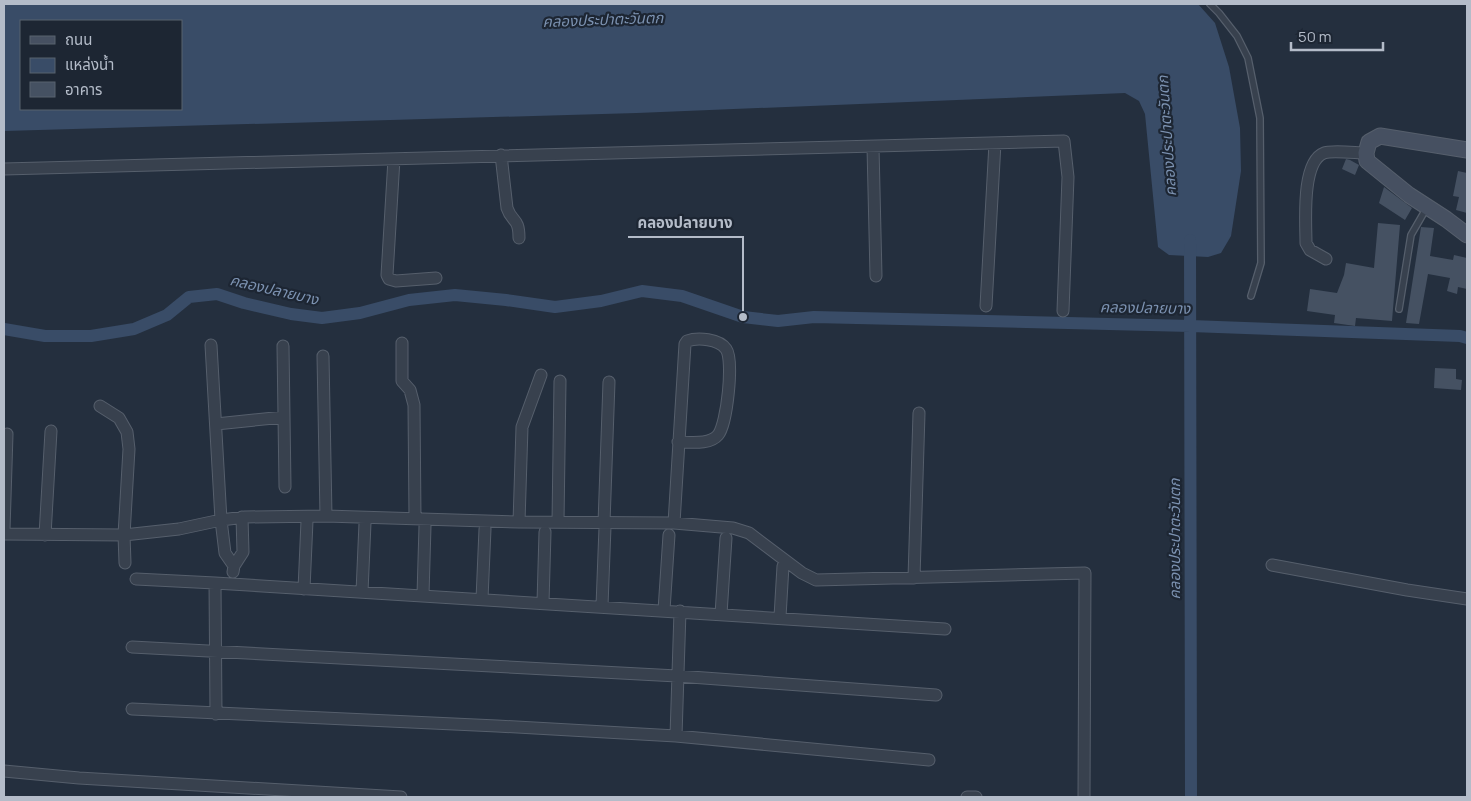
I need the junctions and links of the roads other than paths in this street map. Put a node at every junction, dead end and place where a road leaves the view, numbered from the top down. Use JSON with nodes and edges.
{"nodes":[{"id":1,"x":1210,"y":4,"type":"edge"},
{"id":2,"x":995,"y":143,"type":"junction"},
{"id":3,"x":873,"y":146,"type":"junction"},
{"id":4,"x":1467,"y":150,"type":"edge"},
{"id":5,"x":1366,"y":153,"type":"junction"},
{"id":6,"x":501,"y":155,"type":"junction"},
{"id":7,"x":394,"y":159,"type":"junction"},
{"id":8,"x":4,"y":169,"type":"edge"},
{"id":9,"x":1427,"y":207,"type":"junction"},
{"id":10,"x":1467,"y":235,"type":"edge"},
{"id":11,"x":519,"y":238,"type":"dead end"},
{"id":12,"x":1326,"y":260,"type":"dead end"},
{"id":13,"x":876,"y":276,"type":"dead end"},
{"id":14,"x":436,"y":278,"type":"dead end"},
{"id":15,"x":1251,"y":296,"type":"dead end"},
{"id":16,"x":986,"y":306,"type":"dead end"},
{"id":17,"x":1399,"y":309,"type":"dead end"},
{"id":18,"x":1063,"y":311,"type":"dead end"},
{"id":19,"x":402,"y":343,"type":"dead end"},
{"id":20,"x":211,"y":345,"type":"dead end"},
{"id":21,"x":284,"y":346,"type":"dead end"},
{"id":22,"x":323,"y":356,"type":"dead end"},
{"id":23,"x":540,"y":375,"type":"dead end"},
{"id":24,"x":560,"y":381,"type":"dead end"},
{"id":25,"x":609,"y":382,"type":"dead end"},
{"id":26,"x":100,"y":406,"type":"dead end"},
{"id":27,"x":919,"y":413,"type":"dead end"},
{"id":28,"x":284,"y":417,"type":"junction"},
{"id":29,"x":216,"y":424,"type":"junction"},
{"id":30,"x":51,"y":431,"type":"dead end"},
{"id":31,"x":7,"y":434,"type":"dead end"},
{"id":32,"x":678,"y":442,"type":"junction"},
{"id":33,"x":285,"y":487,"type":"dead end"},
{"id":34,"x":326,"y":516,"type":"junction"},
{"id":35,"x":242,"y":517,"type":"junction"},
{"id":36,"x":415,"y":518,"type":"junction"},
{"id":37,"x":220,"y":520,"type":"junction"},
{"id":38,"x":307,"y":521,"type":"dead end"},
{"id":39,"x":519,"y":522,"type":"junction"},
{"id":40,"x":558,"y":522,"type":"junction"},
{"id":41,"x":365,"y":523,"type":"dead end"},
{"id":42,"x":674,"y":524,"type":"junction"},
{"id":43,"x":604,"y":525,"type":"junction"},
{"id":44,"x":425,"y":526,"type":"dead end"},
{"id":45,"x":485,"y":529,"type":"dead end"},
{"id":46,"x":4,"y":532,"type":"edge"},
{"id":47,"x":545,"y":532,"type":"dead end"},
{"id":48,"x":669,"y":534,"type":"dead end"},
{"id":49,"x":45,"y":535,"type":"junction"},
{"id":50,"x":124,"y":535,"type":"junction"},
{"id":51,"x":726,"y":538,"type":"dead end"},
{"id":52,"x":125,"y":563,"type":"dead end"},
{"id":53,"x":1272,"y":565,"type":"dead end"},
{"id":54,"x":234,"y":566,"type":"junction"},
{"id":55,"x":783,"y":566,"type":"dead end"},
{"id":56,"x":914,"y":578,"type":"junction"},
{"id":57,"x":136,"y":579,"type":"dead end"},
{"id":58,"x":215,"y":583,"type":"junction"},
{"id":59,"x":233,"y":584,"type":"junction"},
{"id":60,"x":304,"y":589,"type":"junction"},
{"id":61,"x":362,"y":592,"type":"junction"},
{"id":62,"x":423,"y":596,"type":"junction"},
{"id":63,"x":482,"y":599,"type":"junction"},
{"id":64,"x":1467,"y":599,"type":"edge"},
{"id":65,"x":543,"y":603,"type":"junction"},
{"id":66,"x":602,"y":606,"type":"junction"},
{"id":67,"x":664,"y":610,"type":"junction"},
{"id":68,"x":680,"y":611,"type":"junction"},
{"id":69,"x":721,"y":614,"type":"junction"},
{"id":70,"x":780,"y":617,"type":"junction"},
{"id":71,"x":945,"y":629,"type":"dead end"},
{"id":72,"x":132,"y":647,"type":"dead end"},
{"id":73,"x":216,"y":650,"type":"junction"},
{"id":74,"x":677,"y":676,"type":"junction"},
{"id":75,"x":936,"y":695,"type":"dead end"},
{"id":76,"x":132,"y":709,"type":"dead end"},
{"id":77,"x":216,"y":714,"type":"junction"},
{"id":78,"x":676,"y":736,"type":"junction"},
{"id":79,"x":929,"y":760,"type":"dead end"},
{"id":80,"x":4,"y":771,"type":"edge"},
{"id":81,"x":401,"y":797,"type":"edge"},
{"id":82,"x":967,"y":797,"type":"edge"},
{"id":83,"x":976,"y":797,"type":"edge"},
{"id":84,"x":1084,"y":797,"type":"edge"}],
"edges":[{"from":1,"to":15,"type":"lane"},
{"from":2,"to":3,"type":"street"},
{"from":2,"to":16,"type":"street"},
{"from":2,"to":18,"type":"street"},
{"from":3,"to":6,"type":"street"},
{"from":3,"to":13,"type":"street"},
{"from":4,"to":5,"type":"street"},
{"from":5,"to":9,"type":"street"},
{"from":5,"to":12,"type":"street"},
{"from":6,"to":7,"type":"street"},
{"from":6,"to":11,"type":"street"},
{"from":7,"to":8,"type":"street"},
{"from":7,"to":14,"type":"street"},
{"from":9,"to":10,"type":"street"},
{"from":9,"to":17,"type":"lane"},
{"from":19,"to":36,"type":"street"},
{"from":20,"to":29,"type":"street"},
{"from":21,"to":28,"type":"street"},
{"from":22,"to":34,"type":"street"},
{"from":23,"to":39,"type":"street"},
{"from":24,"to":40,"type":"street"},
{"from":25,"to":43,"type":"street"},
{"from":26,"to":50,"type":"street"},
{"from":27,"to":56,"type":"street"},
{"from":28,"to":29,"type":"street"},
{"from":28,"to":33,"type":"street"},
{"from":29,"to":37,"type":"street"},
{"from":30,"to":49,"type":"street"},
{"from":31,"to":46,"type":"street"},
{"from":32,"to":32,"type":"street"},
{"from":32,"to":42,"type":"street"},
{"from":34,"to":35,"type":"street"},
{"from":34,"to":36,"type":"street"},
{"from":35,"to":37,"type":"street"},
{"from":35,"to":54,"type":"street"},
{"from":36,"to":39,"type":"street"},
{"from":37,"to":50,"type":"street"},
{"from":37,"to":54,"type":"street"},
{"from":38,"to":60,"type":"street"},
{"from":39,"to":40,"type":"street"},
{"from":40,"to":43,"type":"street"},
{"from":41,"to":61,"type":"street"},
{"from":42,"to":43,"type":"street"},
{"from":42,"to":56,"type":"street"},
{"from":43,"to":66,"type":"street"},
{"from":44,"to":62,"type":"street"},
{"from":45,"to":63,"type":"street"},
{"from":46,"to":49,"type":"street"},
{"from":47,"to":65,"type":"street"},
{"from":48,"to":67,"type":"street"},
{"from":49,"to":50,"type":"street"},
{"from":50,"to":52,"type":"street"},
{"from":51,"to":69,"type":"street"},
{"from":53,"to":64,"type":"street"},
{"from":54,"to":59,"type":"street"},
{"from":55,"to":70,"type":"street"},
{"from":56,"to":84,"type":"street"},
{"from":57,"to":58,"type":"street"},
{"from":58,"to":59,"type":"street"},
{"from":58,"to":73,"type":"street"},
{"from":59,"to":60,"type":"street"},
{"from":60,"to":61,"type":"street"},
{"from":61,"to":62,"type":"street"},
{"from":62,"to":63,"type":"street"},
{"from":63,"to":65,"type":"street"},
{"from":65,"to":66,"type":"street"},
{"from":66,"to":67,"type":"street"},
{"from":67,"to":68,"type":"street"},
{"from":68,"to":69,"type":"street"},
{"from":68,"to":74,"type":"street"},
{"from":69,"to":70,"type":"street"},
{"from":70,"to":71,"type":"street"},
{"from":72,"to":73,"type":"street"},
{"from":73,"to":74,"type":"street"},
{"from":73,"to":77,"type":"street"},
{"from":74,"to":75,"type":"street"},
{"from":74,"to":78,"type":"street"},
{"from":76,"to":77,"type":"street"},
{"from":77,"to":78,"type":"street"},
{"from":78,"to":79,"type":"street"},
{"from":80,"to":81,"type":"street"},
{"from":82,"to":83,"type":"street"}]}
